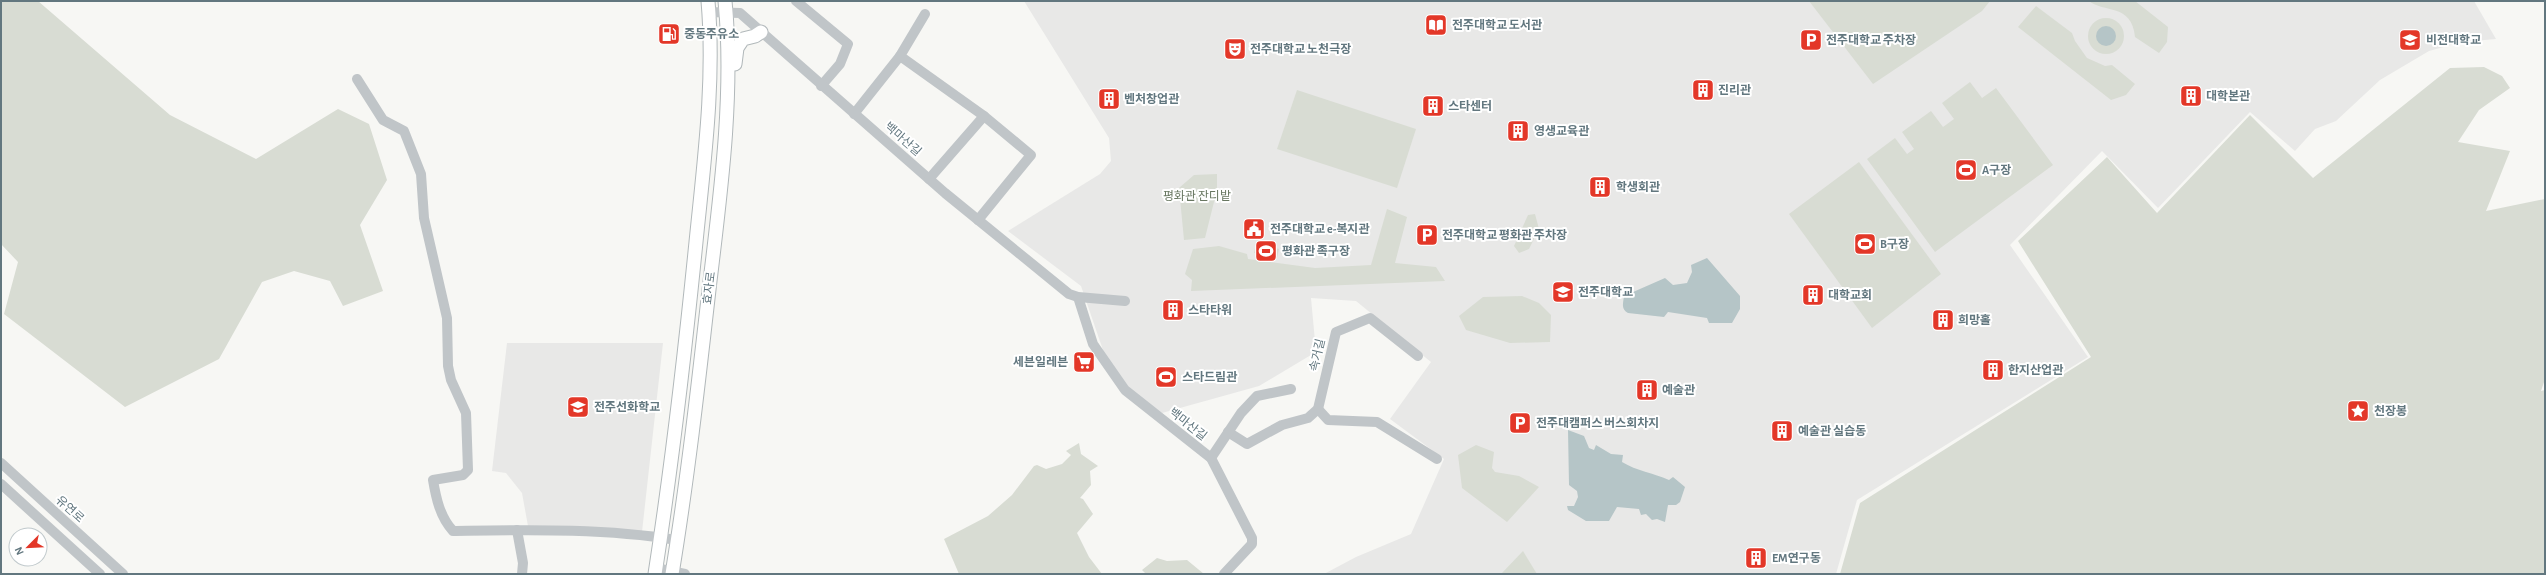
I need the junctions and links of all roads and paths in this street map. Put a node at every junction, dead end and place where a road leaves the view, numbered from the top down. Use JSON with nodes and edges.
{"nodes":[{"id":1,"x":796,"y":1,"type":"edge"},
{"id":2,"x":709,"y":7,"type":"edge"},
{"id":3,"x":726,"y":7,"type":"edge"},
{"id":4,"x":925,"y":14,"type":"dead end"},
{"id":5,"x":761,"y":32,"type":"junction"},
{"id":6,"x":900,"y":56,"type":"junction"},
{"id":7,"x":728,"y":64,"type":"junction"},
{"id":8,"x":357,"y":79,"type":"dead end"},
{"id":9,"x":822,"y":86,"type":"junction"},
{"id":10,"x":854,"y":114,"type":"junction"},
{"id":11,"x":984,"y":116,"type":"junction"},
{"id":12,"x":929,"y":179,"type":"junction"},
{"id":13,"x":978,"y":220,"type":"junction"},
{"id":14,"x":1078,"y":297,"type":"junction"},
{"id":15,"x":1125,"y":301,"type":"dead end"},
{"id":16,"x":1418,"y":356,"type":"dead end"},
{"id":17,"x":1291,"y":389,"type":"dead end"},
{"id":18,"x":1318,"y":409,"type":"junction"},
{"id":19,"x":1228,"y":432,"type":"junction"},
{"id":20,"x":1211,"y":458,"type":"junction"},
{"id":21,"x":1437,"y":459,"type":"dead end"},
{"id":22,"x":1,"y":463,"type":"edge"},
{"id":23,"x":1,"y":484,"type":"edge"},
{"id":24,"x":517,"y":530,"type":"junction"},
{"id":25,"x":660,"y":537,"type":"junction"},
{"id":26,"x":676,"y":540,"type":"junction"},
{"id":27,"x":656,"y":571,"type":"edge"},
{"id":28,"x":677,"y":573,"type":"edge"},
{"id":29,"x":100,"y":574,"type":"edge"},
{"id":30,"x":123,"y":574,"type":"edge"},
{"id":31,"x":522,"y":574,"type":"edge"},
{"id":32,"x":1224,"y":574,"type":"edge"}],
"edges":[{"from":1,"to":9,"type":"street"},
{"from":2,"to":3,"type":"street","name":"백마산길"},
{"from":2,"to":25,"type":"main road","name":"효자로"},
{"from":3,"to":5,"type":"street","name":"백마산길"},
{"from":3,"to":7,"type":"main road","name":"효자로"},
{"from":4,"to":6,"type":"street"},
{"from":5,"to":7,"type":"main road"},
{"from":5,"to":9,"type":"street","name":"백마산길"},
{"from":6,"to":10,"type":"street"},
{"from":6,"to":11,"type":"street"},
{"from":7,"to":26,"type":"main road","name":"효자로"},
{"from":8,"to":24,"type":"street"},
{"from":9,"to":10,"type":"street","name":"백마산길"},
{"from":10,"to":12,"type":"street","name":"백마산길"},
{"from":11,"to":12,"type":"street"},
{"from":11,"to":13,"type":"street"},
{"from":12,"to":13,"type":"street","name":"백마산길"},
{"from":13,"to":14,"type":"street","name":"백마산길"},
{"from":14,"to":15,"type":"street","name":"백마산길"},
{"from":14,"to":20,"type":"street","name":"백마산길"},
{"from":16,"to":18,"type":"street","name":"속거길"},
{"from":17,"to":19,"type":"street"},
{"from":18,"to":19,"type":"street"},
{"from":18,"to":21,"type":"street"},
{"from":19,"to":20,"type":"street"},
{"from":20,"to":32,"type":"street","name":"백마산길"},
{"from":22,"to":30,"type":"street","name":"유연로"},
{"from":23,"to":29,"type":"street"},
{"from":24,"to":25,"type":"street"},
{"from":24,"to":31,"type":"street"},
{"from":25,"to":26,"type":"street"},
{"from":25,"to":27,"type":"main road","name":"효자로"},
{"from":26,"to":28,"type":"main road","name":"효자로"},
{"from":27,"to":28,"type":"street"}]}
